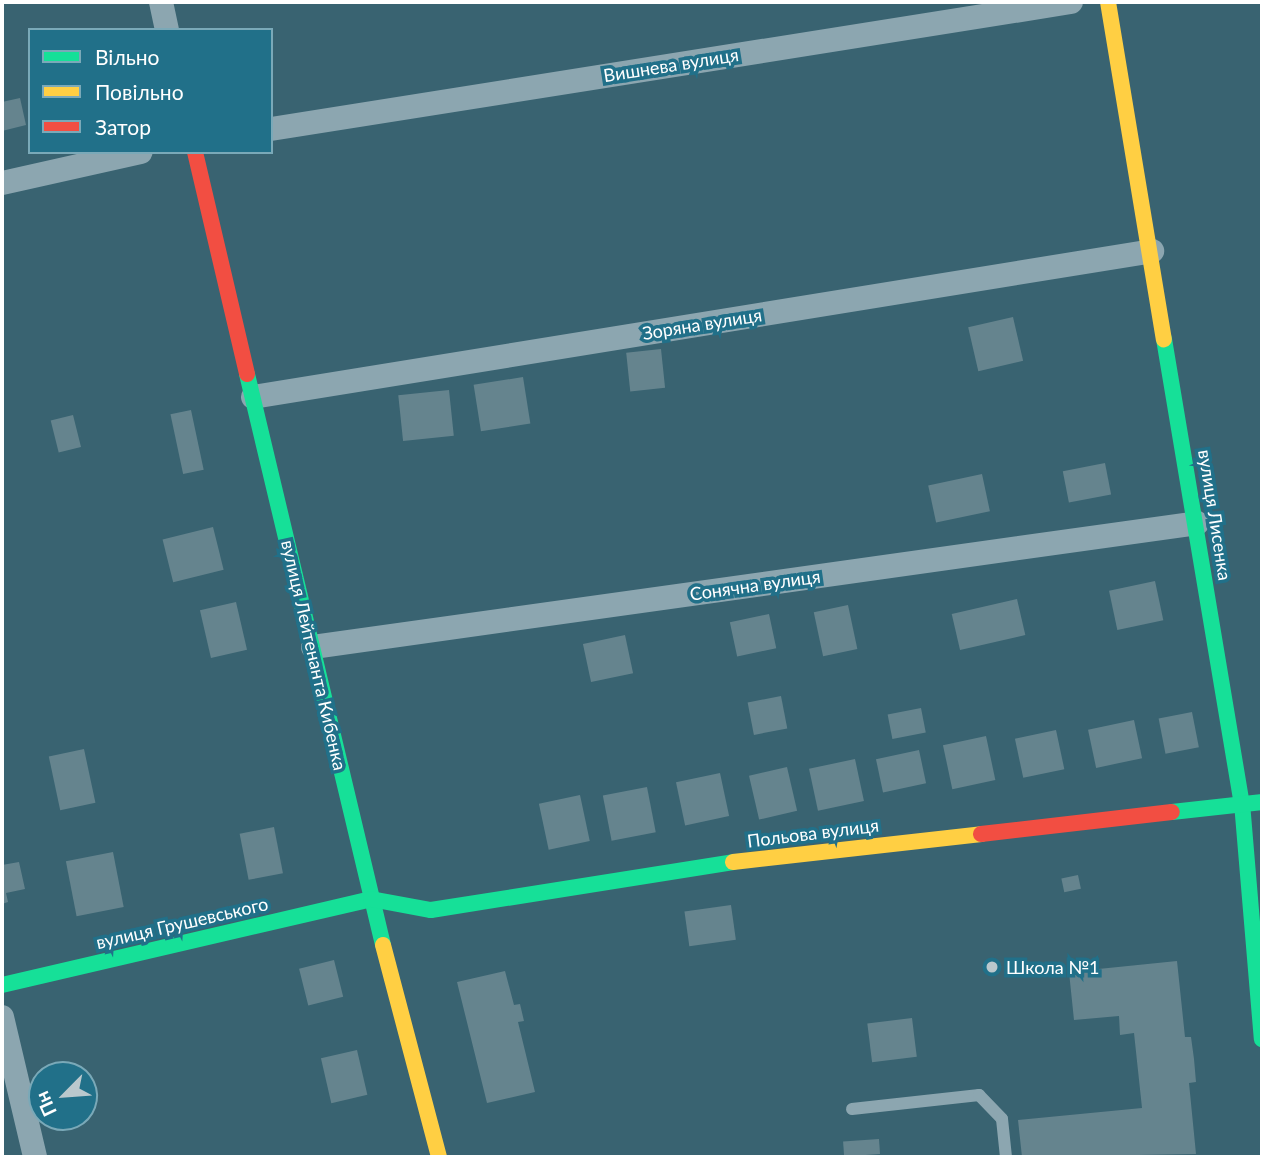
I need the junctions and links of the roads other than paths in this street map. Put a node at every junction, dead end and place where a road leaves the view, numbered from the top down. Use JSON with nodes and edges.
{"nodes":[{"id":1,"x":160,"y":2,"type":"edge"},
{"id":2,"x":1071,"y":2,"type":"edge"},
{"id":3,"x":1108,"y":2,"type":"edge"},
{"id":4,"x":166,"y":28,"type":"edge"},
{"id":5,"x":273,"y":129,"type":"edge"},
{"id":6,"x":132,"y":154,"type":"edge"},
{"id":7,"x":195,"y":154,"type":"edge"},
{"id":8,"x":2,"y":183,"type":"edge"},
{"id":9,"x":1152,"y":251,"type":"junction"},
{"id":10,"x":253,"y":397,"type":"junction"},
{"id":11,"x":1198,"y":523,"type":"junction"},
{"id":12,"x":313,"y":647,"type":"junction"},
{"id":13,"x":1262,"y":802,"type":"edge"},
{"id":14,"x":1242,"y":803,"type":"junction"},
{"id":15,"x":370,"y":899,"type":"junction"},
{"id":16,"x":2,"y":985,"type":"edge"},
{"id":17,"x":2,"y":1017,"type":"edge"},
{"id":18,"x":1262,"y":1038,"type":"edge"},
{"id":19,"x":852,"y":1109,"type":"dead end"},
{"id":20,"x":35,"y":1157,"type":"edge"},
{"id":21,"x":439,"y":1157,"type":"edge"},
{"id":22,"x":1006,"y":1157,"type":"edge"}],
"edges":[{"from":1,"to":4,"type":"street"},
{"from":2,"to":5,"type":"street","name":"Вишнева вулиця"},
{"from":3,"to":9,"type":"street","name":"вулиця Лисенка"},
{"from":6,"to":8,"type":"street"},
{"from":7,"to":10,"type":"street","name":"вулиця Лейтенанта Кибенка"},
{"from":9,"to":10,"type":"street","name":"Зоряна вулиця"},
{"from":9,"to":11,"type":"street","name":"вулиця Лисенка"},
{"from":10,"to":12,"type":"street","name":"вулиця Лейтенанта Кибенка"},
{"from":11,"to":12,"type":"street","name":"Сонячна вулиця"},
{"from":11,"to":14,"type":"street","name":"вулиця Лисенка"},
{"from":12,"to":15,"type":"street","name":"вулиця Лейтенанта Кибенка"},
{"from":13,"to":14,"type":"street","name":"Польова вулиця"},
{"from":14,"to":15,"type":"street","name":"Польова вулиця"},
{"from":14,"to":18,"type":"street","name":"вулиця Лисенка"},
{"from":15,"to":16,"type":"street","name":"вулиця Грушевського"},
{"from":15,"to":21,"type":"street","name":"вулиця Лейтенанта Кибенка"},
{"from":17,"to":20,"type":"street"},
{"from":19,"to":22,"type":"lane"}]}
